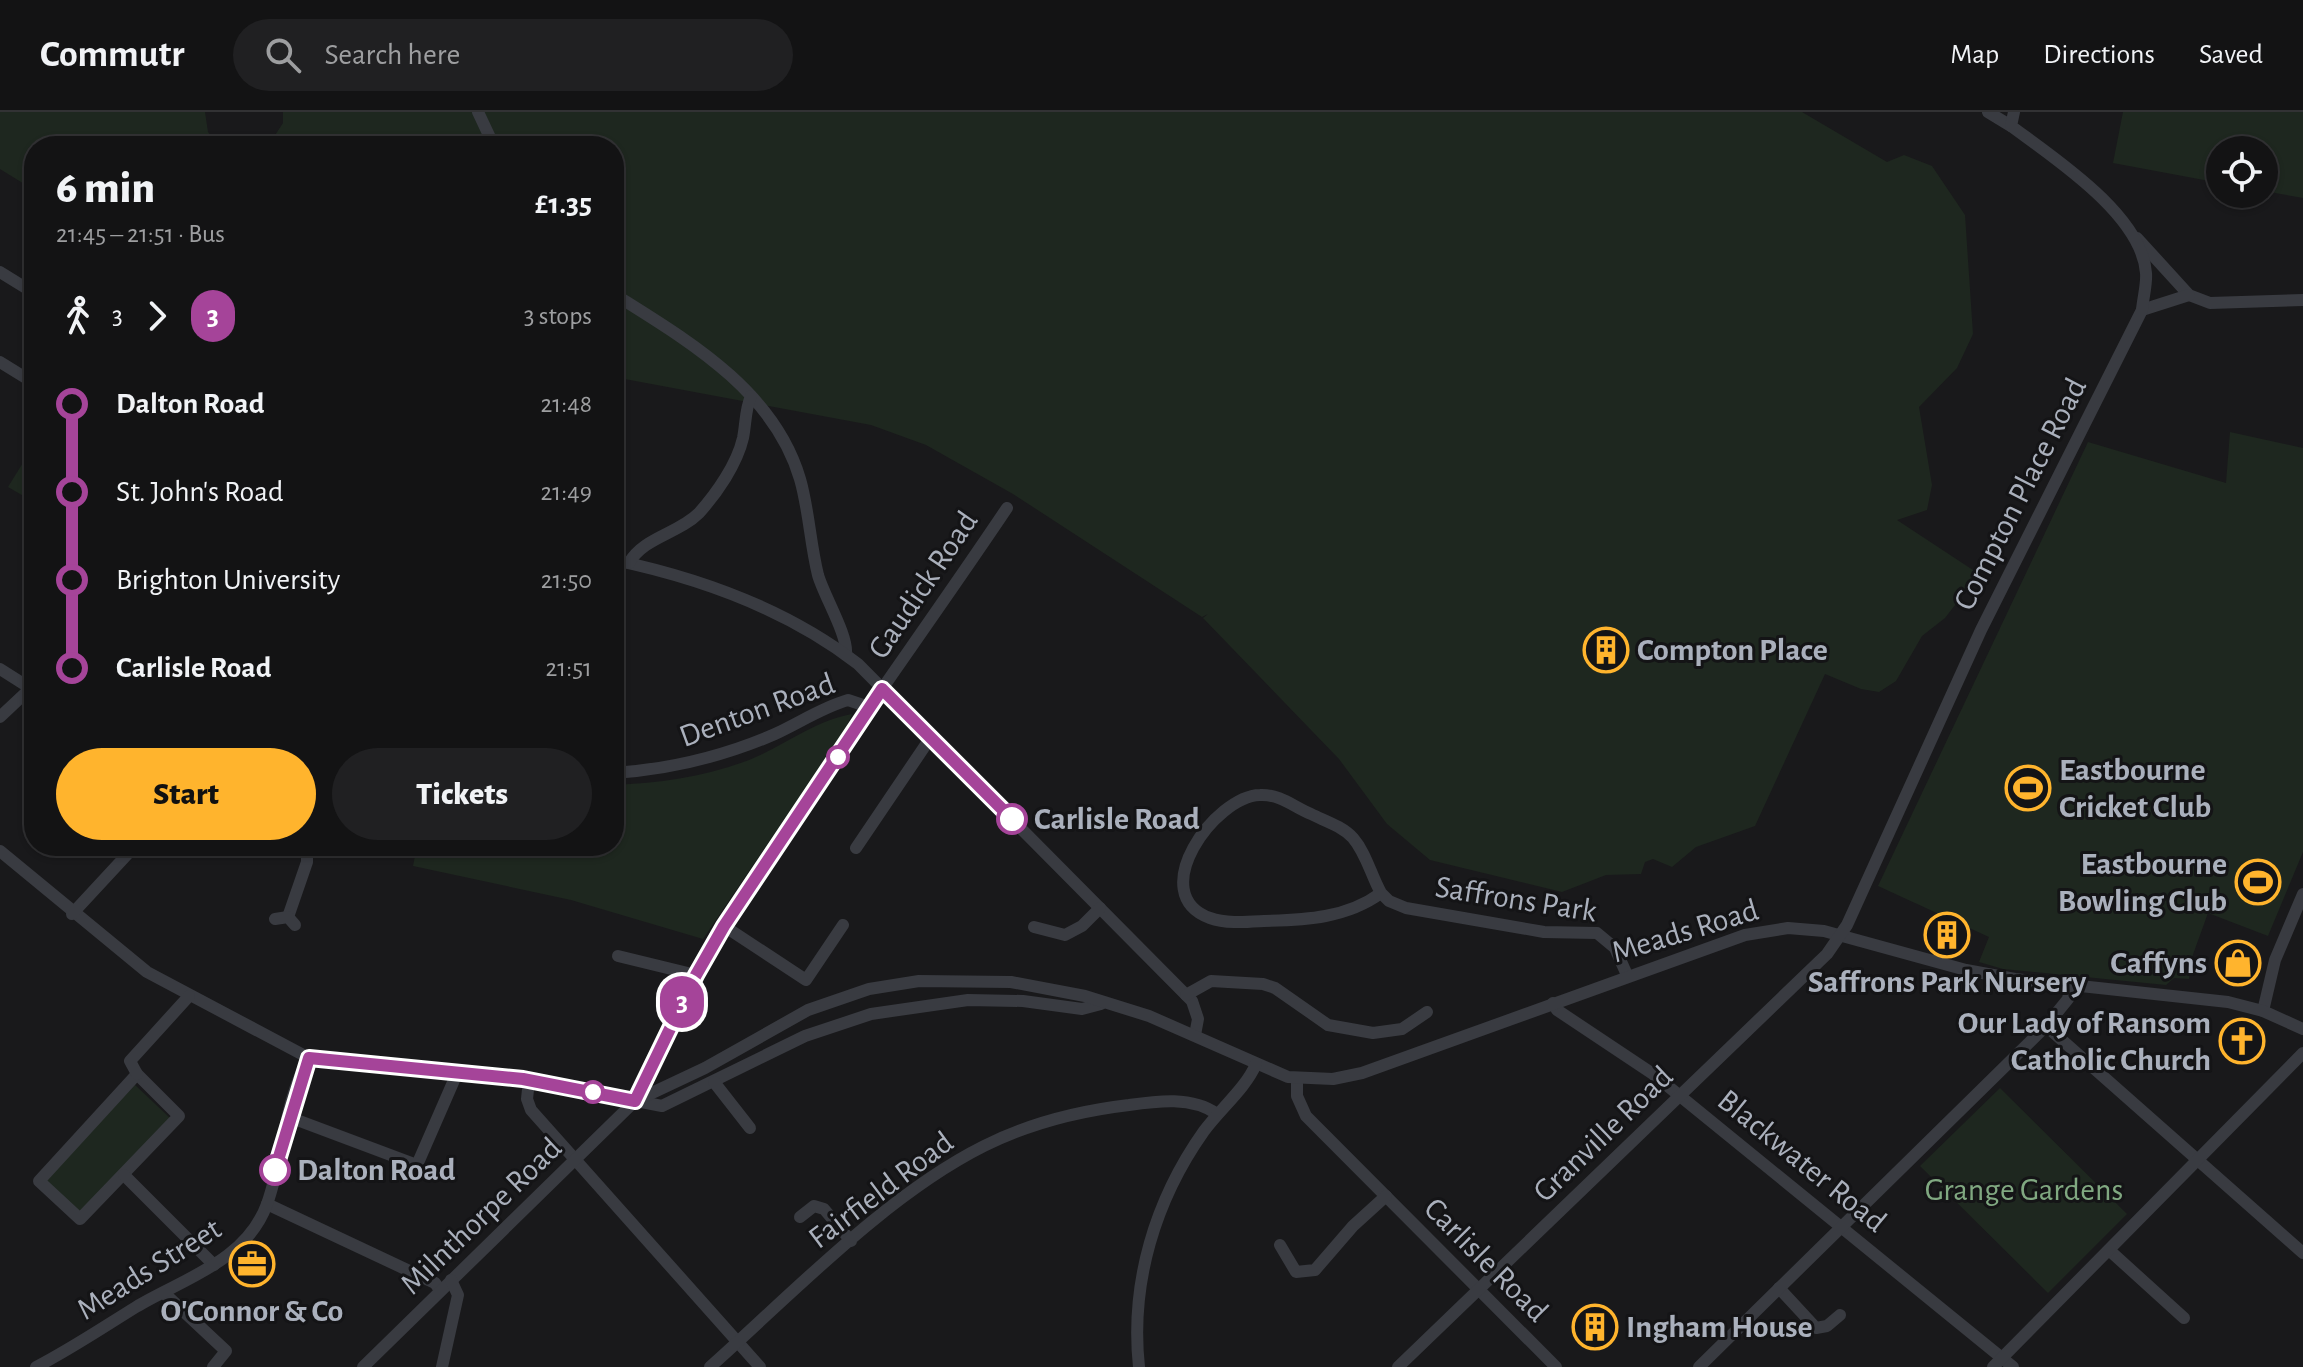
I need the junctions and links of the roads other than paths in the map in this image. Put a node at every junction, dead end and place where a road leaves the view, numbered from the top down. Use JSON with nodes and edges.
{"nodes":[{"id":1,"x":478,"y":112,"type":"edge"},
{"id":2,"x":1988,"y":112,"type":"edge"},
{"id":3,"x":2014,"y":112,"type":"edge"},
{"id":4,"x":2011,"y":126,"type":"junction"},
{"id":5,"x":489,"y":136,"type":"edge"},
{"id":6,"x":2134,"y":234,"type":"junction"},
{"id":7,"x":0,"y":272,"type":"edge"},
{"id":8,"x":24,"y":287,"type":"edge"},
{"id":9,"x":2189,"y":295,"type":"junction"},
{"id":10,"x":2303,"y":300,"type":"edge"},
{"id":11,"x":624,"y":301,"type":"edge"},
{"id":12,"x":2142,"y":310,"type":"junction"},
{"id":13,"x":0,"y":362,"type":"edge"},
{"id":14,"x":24,"y":377,"type":"edge"},
{"id":15,"x":751,"y":396,"type":"junction"},
{"id":16,"x":1007,"y":508,"type":"dead end"},
{"id":17,"x":624,"y":562,"type":"edge"},
{"id":18,"x":629,"y":563,"type":"junction"},
{"id":19,"x":846,"y":654,"type":"junction"},
{"id":20,"x":0,"y":669,"type":"edge"},
{"id":21,"x":24,"y":682,"type":"edge"},
{"id":22,"x":882,"y":689,"type":"junction"},
{"id":23,"x":24,"y":694,"type":"edge"},
{"id":24,"x":869,"y":707,"type":"junction"},
{"id":25,"x":0,"y":717,"type":"edge"},
{"id":26,"x":931,"y":737,"type":"junction"},
{"id":27,"x":624,"y":772,"type":"edge"},
{"id":28,"x":856,"y":848,"type":"dead end"},
{"id":29,"x":0,"y":851,"type":"edge"},
{"id":30,"x":126,"y":856,"type":"edge"},
{"id":31,"x":307,"y":856,"type":"edge"},
{"id":32,"x":1381,"y":893,"type":"junction"},
{"id":33,"x":2303,"y":894,"type":"edge"},
{"id":34,"x":1100,"y":908,"type":"junction"},
{"id":35,"x":72,"y":914,"type":"junction"},
{"id":36,"x":286,"y":920,"type":"dead end"},
{"id":37,"x":843,"y":925,"type":"dead end"},
{"id":38,"x":724,"y":926,"type":"junction"},
{"id":39,"x":1034,"y":927,"type":"dead end"},
{"id":40,"x":1841,"y":935,"type":"junction"},
{"id":41,"x":618,"y":956,"type":"dead end"},
{"id":42,"x":696,"y":975,"type":"junction"},
{"id":43,"x":1627,"y":975,"type":"junction"},
{"id":44,"x":2070,"y":987,"type":"junction"},
{"id":45,"x":1186,"y":995,"type":"junction"},
{"id":46,"x":189,"y":996,"type":"junction"},
{"id":47,"x":1553,"y":1003,"type":"junction"},
{"id":48,"x":1101,"y":1004,"type":"junction"},
{"id":49,"x":2263,"y":1011,"type":"junction"},
{"id":50,"x":1427,"y":1012,"type":"dead end"},
{"id":51,"x":2046,"y":1026,"type":"junction"},
{"id":52,"x":2303,"y":1029,"type":"edge"},
{"id":53,"x":1195,"y":1035,"type":"junction"},
{"id":54,"x":2303,"y":1053,"type":"edge"},
{"id":55,"x":309,"y":1058,"type":"junction"},
{"id":56,"x":1256,"y":1064,"type":"junction"},
{"id":57,"x":458,"y":1071,"type":"junction"},
{"id":58,"x":137,"y":1074,"type":"junction"},
{"id":59,"x":1297,"y":1078,"type":"junction"},
{"id":60,"x":529,"y":1080,"type":"junction"},
{"id":61,"x":714,"y":1082,"type":"junction"},
{"id":62,"x":1680,"y":1096,"type":"junction"},
{"id":63,"x":635,"y":1101,"type":"junction"},
{"id":64,"x":1217,"y":1114,"type":"junction"},
{"id":65,"x":289,"y":1117,"type":"junction"},
{"id":66,"x":750,"y":1128,"type":"dead end"},
{"id":67,"x":2197,"y":1159,"type":"junction"},
{"id":68,"x":575,"y":1160,"type":"junction"},
{"id":69,"x":124,"y":1175,"type":"junction"},
{"id":70,"x":1386,"y":1196,"type":"junction"},
{"id":71,"x":267,"y":1204,"type":"junction"},
{"id":72,"x":800,"y":1217,"type":"dead end"},
{"id":73,"x":1841,"y":1226,"type":"junction"},
{"id":74,"x":851,"y":1241,"type":"junction"},
{"id":75,"x":1280,"y":1245,"type":"dead end"},
{"id":76,"x":2109,"y":1250,"type":"junction"},
{"id":77,"x":2303,"y":1253,"type":"edge"},
{"id":78,"x":214,"y":1265,"type":"junction"},
{"id":79,"x":451,"y":1280,"type":"junction"},
{"id":80,"x":1779,"y":1288,"type":"junction"},
{"id":81,"x":1478,"y":1289,"type":"junction"},
{"id":82,"x":440,"y":1290,"type":"junction"},
{"id":83,"x":164,"y":1293,"type":"junction"},
{"id":84,"x":1840,"y":1315,"type":"dead end"},
{"id":85,"x":2184,"y":1318,"type":"dead end"},
{"id":86,"x":737,"y":1343,"type":"junction"},
{"id":87,"x":1997,"y":1362,"type":"edge"},
{"id":88,"x":36,"y":1367,"type":"edge"},
{"id":89,"x":213,"y":1367,"type":"edge"},
{"id":90,"x":363,"y":1367,"type":"edge"},
{"id":91,"x":442,"y":1367,"type":"edge"},
{"id":92,"x":710,"y":1367,"type":"edge"},
{"id":93,"x":760,"y":1367,"type":"edge"},
{"id":94,"x":1139,"y":1367,"type":"edge"},
{"id":95,"x":1398,"y":1367,"type":"edge"},
{"id":96,"x":1556,"y":1367,"type":"edge"},
{"id":97,"x":1699,"y":1367,"type":"edge"},
{"id":98,"x":2013,"y":1367,"type":"edge"}],
"edges":[{"from":1,"to":5,"type":"street"},
{"from":2,"to":4,"type":"street","name":"Compton Place Road"},
{"from":3,"to":4,"type":"street"},
{"from":4,"to":6,"type":"street","name":"Compton Place Road"},
{"from":6,"to":9,"type":"street"},
{"from":6,"to":12,"type":"street","name":"Compton Place Road"},
{"from":7,"to":8,"type":"street"},
{"from":9,"to":10,"type":"street"},
{"from":9,"to":12,"type":"street"},
{"from":11,"to":15,"type":"street"},
{"from":12,"to":40,"type":"street","name":"Compton Place Road"},
{"from":13,"to":14,"type":"street"},
{"from":15,"to":18,"type":"street"},
{"from":15,"to":19,"type":"street"},
{"from":16,"to":22,"type":"street","name":"Gaudick Road"},
{"from":17,"to":18,"type":"street"},
{"from":18,"to":19,"type":"street"},
{"from":19,"to":22,"type":"street"},
{"from":20,"to":21,"type":"street"},
{"from":22,"to":24,"type":"street","name":"Gaudick Road"},
{"from":22,"to":26,"type":"street"},
{"from":23,"to":25,"type":"street"},
{"from":24,"to":27,"type":"street","name":"Denton Road"},
{"from":24,"to":38,"type":"street","name":"Gaudick Road"},
{"from":26,"to":28,"type":"street"},
{"from":26,"to":34,"type":"street"},
{"from":29,"to":35,"type":"street"},
{"from":30,"to":35,"type":"street"},
{"from":31,"to":36,"type":"street"},
{"from":32,"to":32,"type":"street"},
{"from":32,"to":43,"type":"street","name":"Saffrons Park"},
{"from":33,"to":49,"type":"street"},
{"from":34,"to":39,"type":"street"},
{"from":34,"to":45,"type":"street"},
{"from":35,"to":46,"type":"street"},
{"from":37,"to":38,"type":"street"},
{"from":38,"to":42,"type":"street","name":"Gaudick Road"},
{"from":40,"to":43,"type":"street","name":"Meads Road"},
{"from":40,"to":44,"type":"street","name":"Meads Road"},
{"from":40,"to":62,"type":"street","name":"Granville Road"},
{"from":41,"to":42,"type":"street"},
{"from":42,"to":63,"type":"street","name":"Gaudick Road"},
{"from":43,"to":47,"type":"street","name":"Meads Road"},
{"from":44,"to":49,"type":"street","name":"Meads Road"},
{"from":44,"to":51,"type":"street"},
{"from":45,"to":50,"type":"street"},
{"from":45,"to":53,"type":"street"},
{"from":46,"to":55,"type":"street"},
{"from":46,"to":58,"type":"street"},
{"from":47,"to":59,"type":"street","name":"Meads Road"},
{"from":47,"to":62,"type":"street","name":"Blackwater Road"},
{"from":48,"to":53,"type":"street","name":"Meads Road"},
{"from":48,"to":61,"type":"street","name":"Meads Road"},
{"from":48,"to":63,"type":"street","name":"Meads Road"},
{"from":49,"to":52,"type":"street","name":"Meads Road"},
{"from":51,"to":67,"type":"street"},
{"from":51,"to":73,"type":"street"},
{"from":53,"to":56,"type":"street","name":"Meads Road"},
{"from":54,"to":67,"type":"street"},
{"from":55,"to":57,"type":"street","name":"Meads Road"},
{"from":55,"to":65,"type":"street","name":"Meads Street"},
{"from":56,"to":59,"type":"street","name":"Meads Road"},
{"from":56,"to":64,"type":"street"},
{"from":57,"to":60,"type":"street","name":"Meads Road"},
{"from":57,"to":65,"type":"street"},
{"from":58,"to":69,"type":"street"},
{"from":58,"to":69,"type":"street"},
{"from":59,"to":70,"type":"street","name":"Carlisle Road"},
{"from":60,"to":63,"type":"street","name":"Meads Road"},
{"from":60,"to":68,"type":"street"},
{"from":61,"to":63,"type":"street","name":"Meads Road"},
{"from":61,"to":66,"type":"street"},
{"from":62,"to":73,"type":"street","name":"Blackwater Road"},
{"from":62,"to":81,"type":"street","name":"Granville Road"},
{"from":63,"to":68,"type":"street","name":"Milnthorpe Road"},
{"from":64,"to":74,"type":"street","name":"Fairfield Road"},
{"from":64,"to":94,"type":"street"},
{"from":65,"to":71,"type":"street","name":"Meads Street"},
{"from":67,"to":76,"type":"street"},
{"from":67,"to":77,"type":"street"},
{"from":68,"to":79,"type":"street","name":"Milnthorpe Road"},
{"from":68,"to":86,"type":"street"},
{"from":69,"to":78,"type":"street"},
{"from":70,"to":75,"type":"street"},
{"from":70,"to":81,"type":"street","name":"Carlisle Road"},
{"from":71,"to":78,"type":"street","name":"Meads Street"},
{"from":71,"to":82,"type":"street"},
{"from":72,"to":74,"type":"street"},
{"from":73,"to":80,"type":"street"},
{"from":73,"to":87,"type":"street","name":"Blackwater Road"},
{"from":74,"to":86,"type":"street","name":"Fairfield Road"},
{"from":76,"to":85,"type":"street"},
{"from":76,"to":87,"type":"street"},
{"from":78,"to":83,"type":"street","name":"Meads Street"},
{"from":79,"to":82,"type":"street","name":"Milnthorpe Road"},
{"from":79,"to":91,"type":"street"},
{"from":80,"to":84,"type":"street"},
{"from":80,"to":97,"type":"street"},
{"from":81,"to":95,"type":"street","name":"Granville Road"},
{"from":81,"to":96,"type":"street","name":"Carlisle Road"},
{"from":82,"to":90,"type":"street","name":"Milnthorpe Road"},
{"from":83,"to":88,"type":"street","name":"Meads Street"},
{"from":83,"to":89,"type":"street"},
{"from":86,"to":92,"type":"street","name":"Fairfield Road"},
{"from":86,"to":93,"type":"street"},
{"from":87,"to":98,"type":"street","name":"Blackwater Road"}]}
